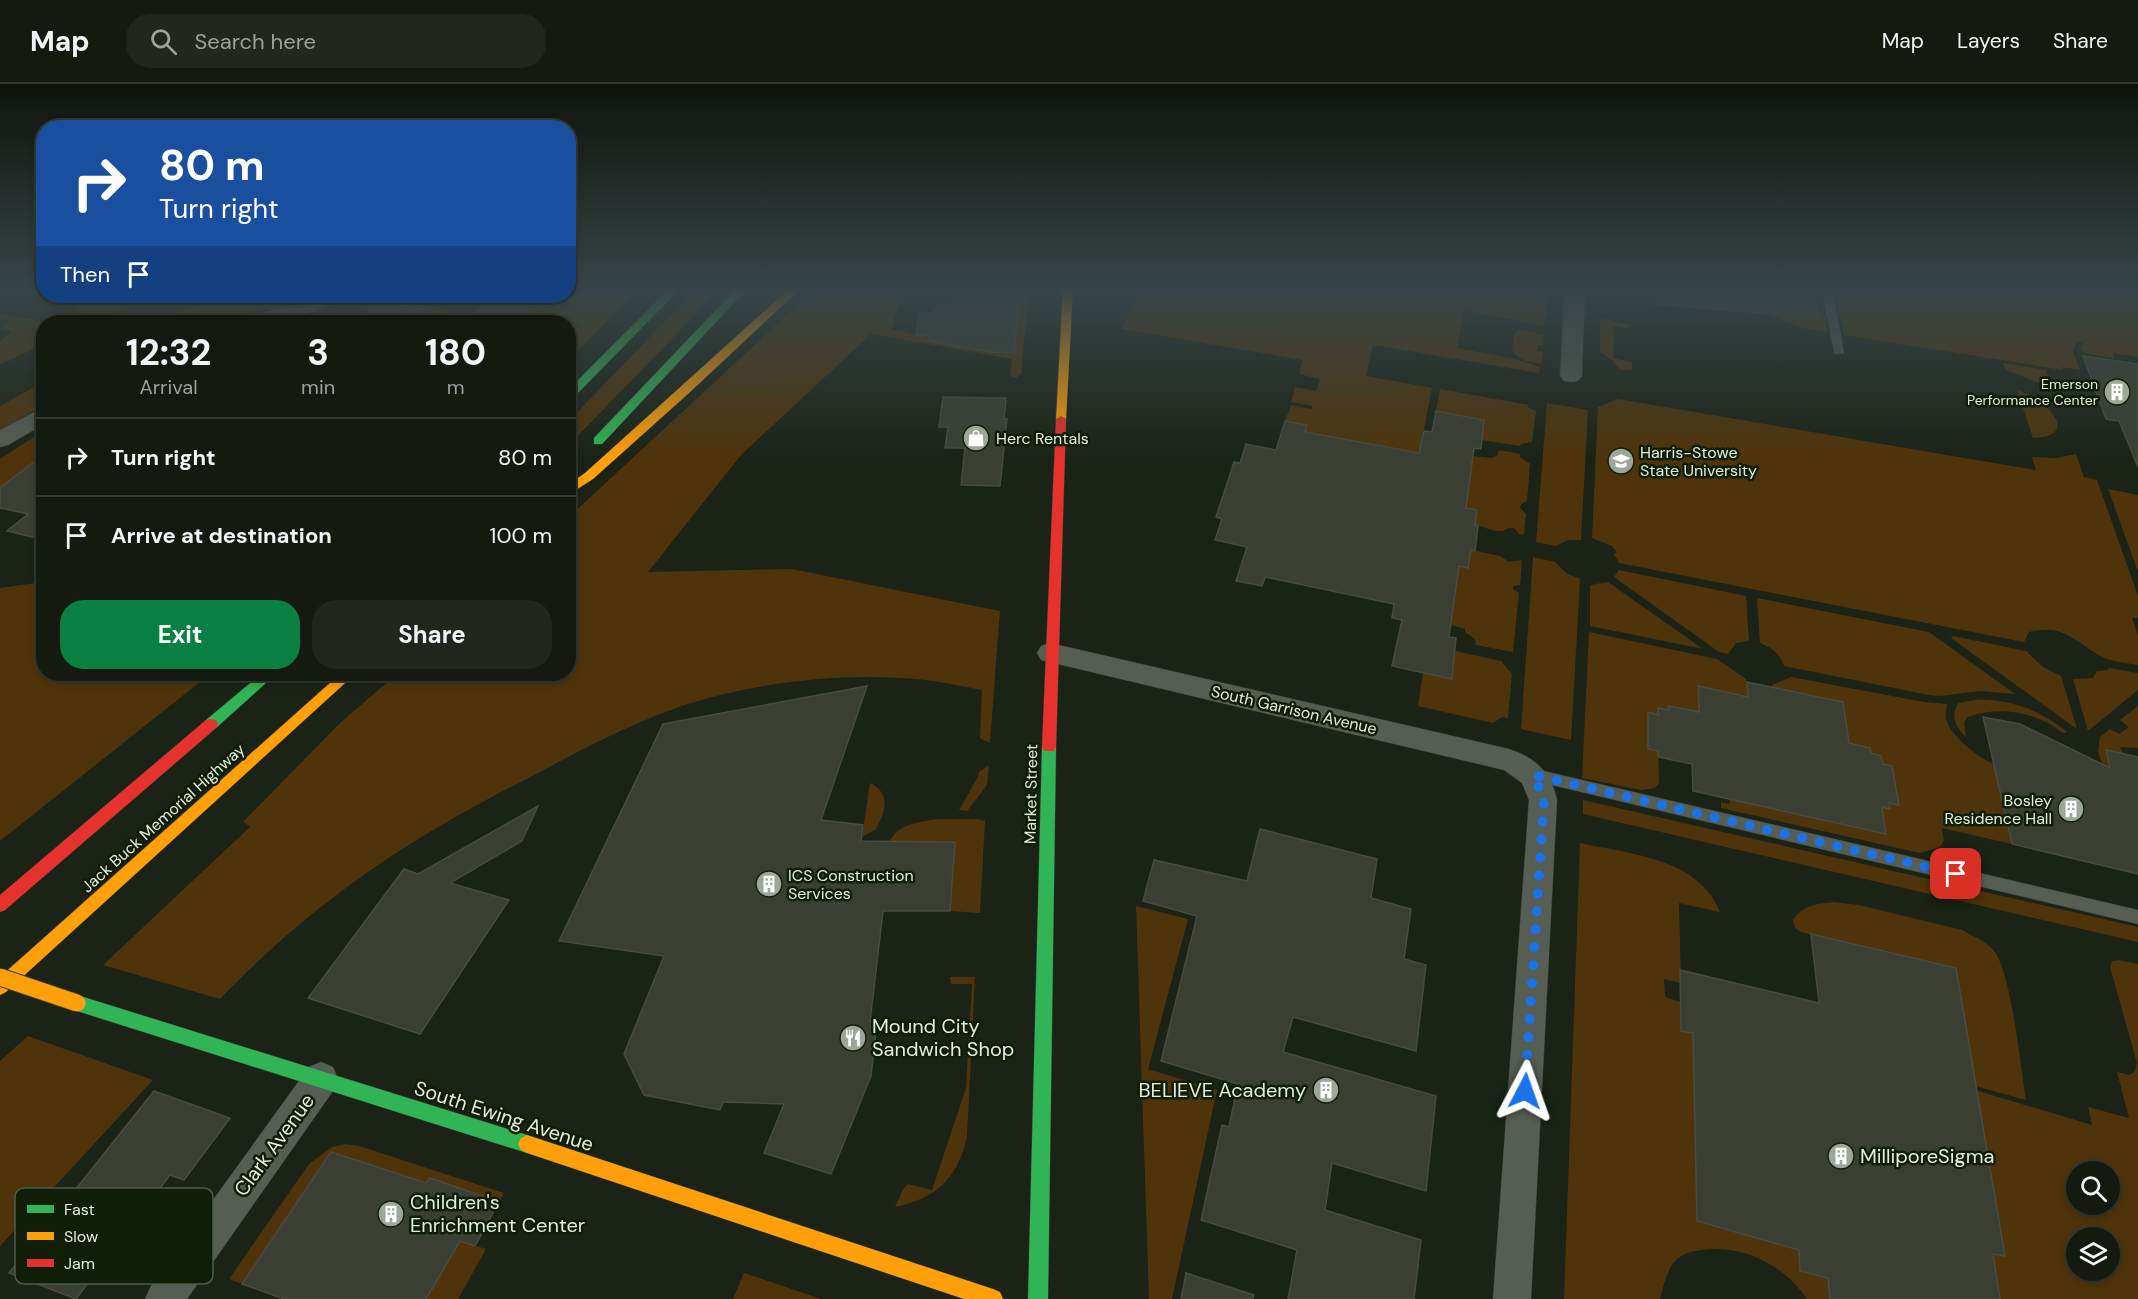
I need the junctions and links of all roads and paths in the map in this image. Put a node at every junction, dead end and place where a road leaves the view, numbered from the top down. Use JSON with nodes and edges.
{"nodes":[{"id":1,"x":619,"y":346,"type":"edge"},
{"id":2,"x":688,"y":346,"type":"edge"},
{"id":3,"x":734,"y":346,"type":"edge"},
{"id":4,"x":1065,"y":346,"type":"edge"},
{"id":5,"x":1572,"y":346,"type":"edge"},
{"id":6,"x":1838,"y":346,"type":"edge"},
{"id":7,"x":1839,"y":352,"type":"dead end"},
{"id":8,"x":1570,"y":376,"type":"dead end"},
{"id":9,"x":576,"y":389,"type":"edge"},
{"id":10,"x":36,"y":419,"type":"edge"},
{"id":11,"x":0,"y":441,"type":"edge"},
{"id":12,"x":591,"y":448,"type":"dead end"},
{"id":13,"x":576,"y":485,"type":"edge"},
{"id":14,"x":1050,"y":653,"type":"junction"},
{"id":15,"x":261,"y":681,"type":"edge"},
{"id":16,"x":340,"y":681,"type":"edge"},
{"id":17,"x":1534,"y":775,"type":"junction"},
{"id":18,"x":0,"y":905,"type":"edge"},
{"id":19,"x":2138,"y":916,"type":"edge"},
{"id":20,"x":0,"y":977,"type":"edge"},
{"id":21,"x":0,"y":987,"type":"edge"},
{"id":22,"x":321,"y":1079,"type":"junction"},
{"id":23,"x":213,"y":1230,"type":"edge"},
{"id":24,"x":175,"y":1284,"type":"edge"},
{"id":25,"x":164,"y":1299,"type":"edge"},
{"id":26,"x":993,"y":1299,"type":"edge"},
{"id":27,"x":1038,"y":1299,"type":"edge"},
{"id":28,"x":1512,"y":1299,"type":"edge"}],
"edges":[{"from":1,"to":9,"type":"main road"},
{"from":2,"to":12,"type":"main road"},
{"from":3,"to":13,"type":"main road"},
{"from":4,"to":14,"type":"main road","name":"Market Street"},
{"from":5,"to":8,"type":"street"},
{"from":6,"to":7,"type":"lane"},
{"from":10,"to":11,"type":"street"},
{"from":14,"to":17,"type":"street","name":"South Garrison Avenue"},
{"from":14,"to":27,"type":"main road","name":"Market Street"},
{"from":15,"to":18,"type":"main road"},
{"from":16,"to":21,"type":"main road","name":"Jack Buck Memorial Highway"},
{"from":17,"to":19,"type":"lane"},
{"from":17,"to":28,"type":"street"},
{"from":20,"to":22,"type":"main road","name":"South Ewing Avenue","bridge":true},
{"from":22,"to":23,"type":"street","name":"Clark Avenue"},
{"from":22,"to":26,"type":"main road","name":"South Ewing Avenue"},
{"from":24,"to":25,"type":"street","name":"Clark Avenue"}]}
